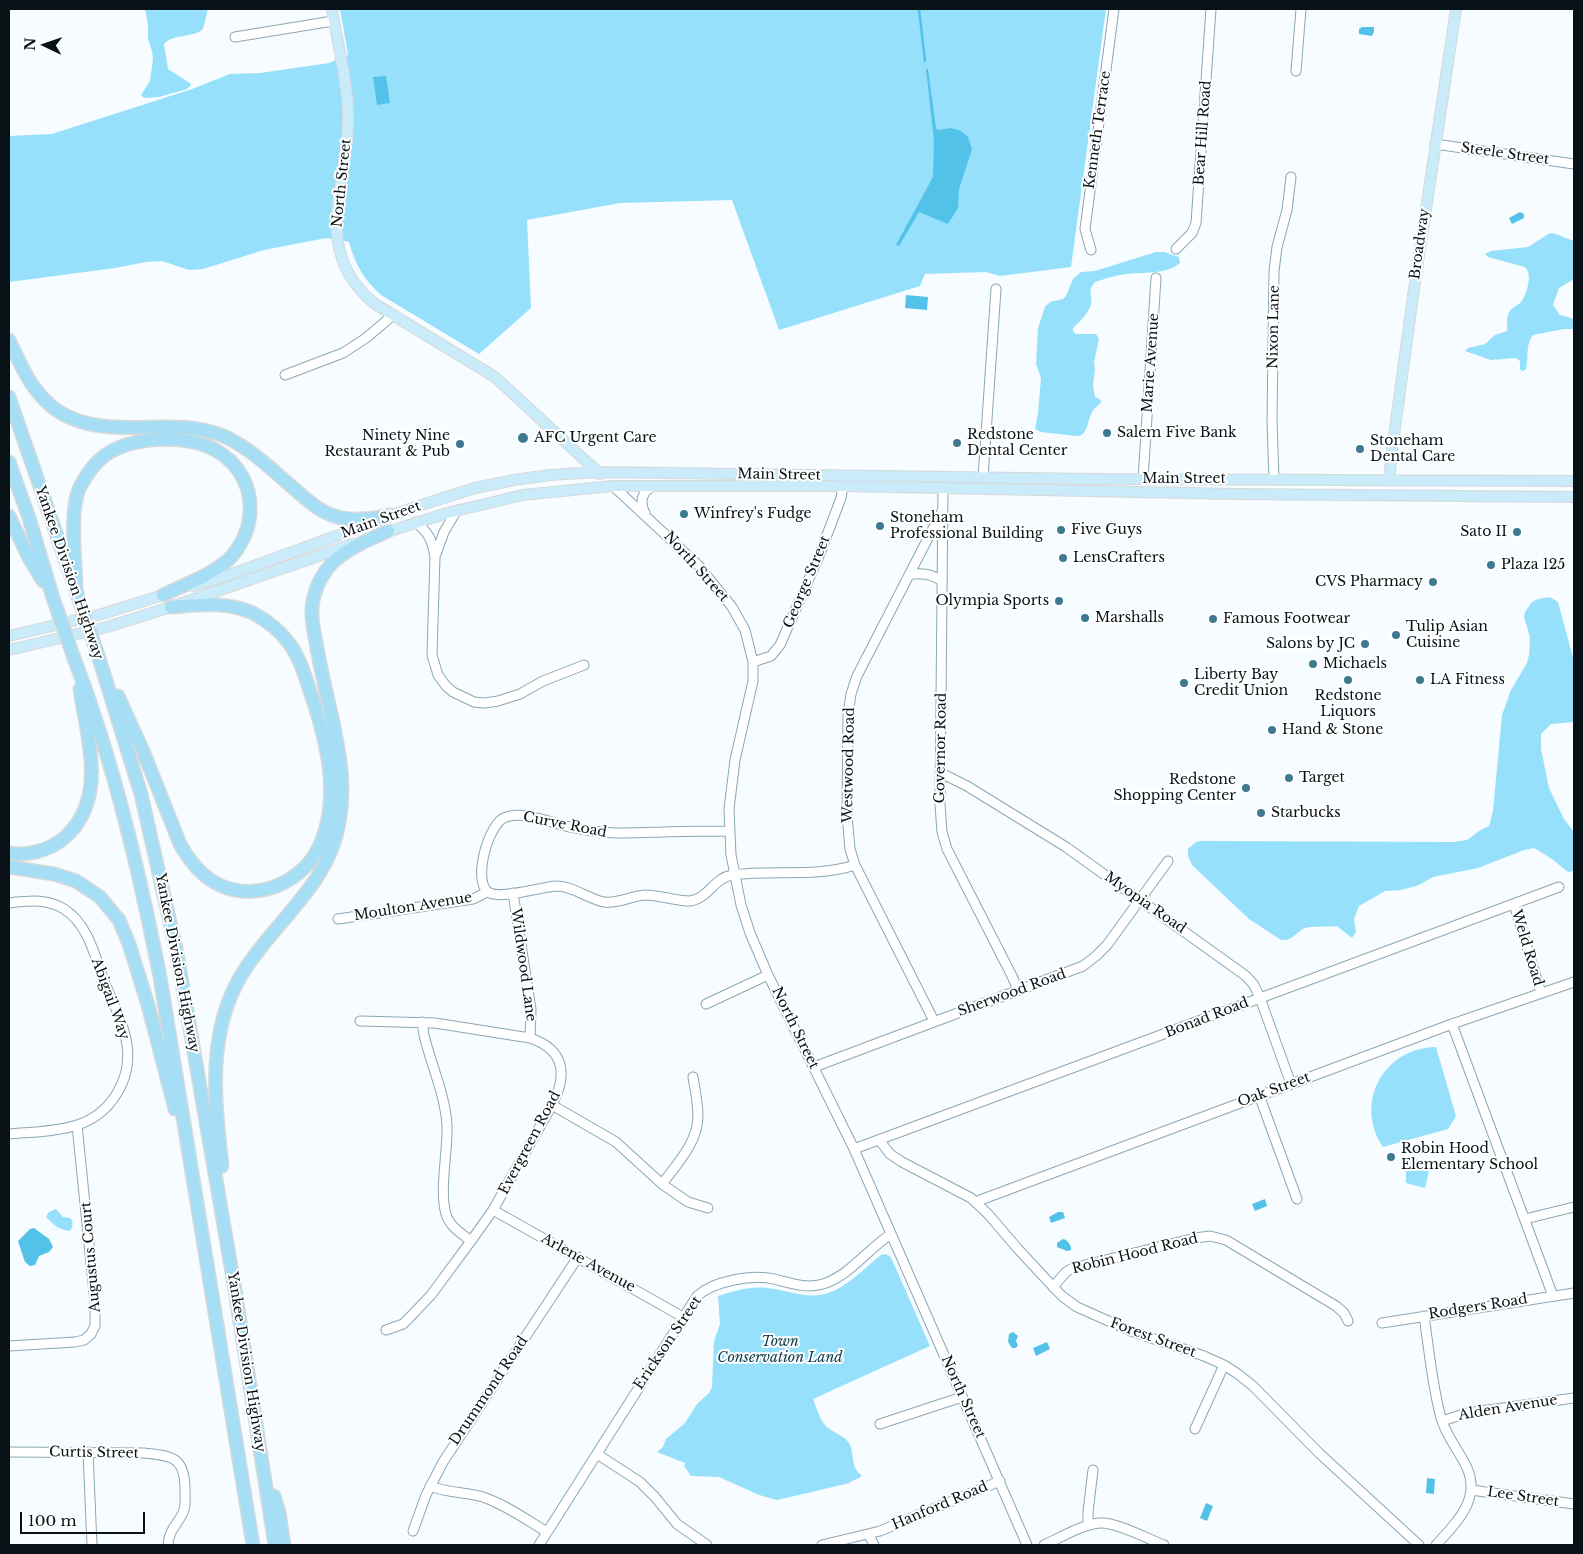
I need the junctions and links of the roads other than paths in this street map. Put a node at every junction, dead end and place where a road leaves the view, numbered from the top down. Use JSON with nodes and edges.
{"nodes":[{"id":1,"x":332,"y":9,"type":"edge"},
{"id":2,"x":1114,"y":9,"type":"edge"},
{"id":3,"x":1211,"y":9,"type":"edge"},
{"id":4,"x":1301,"y":9,"type":"edge"},
{"id":5,"x":1456,"y":9,"type":"edge"},
{"id":6,"x":334,"y":21,"type":"junction"},
{"id":7,"x":235,"y":37,"type":"dead end"},
{"id":8,"x":1296,"y":71,"type":"dead end"},
{"id":9,"x":1435,"y":144,"type":"junction"},
{"id":10,"x":1574,"y":164,"type":"edge"},
{"id":11,"x":1291,"y":177,"type":"dead end"},
{"id":12,"x":1176,"y":249,"type":"dead end"},
{"id":13,"x":1091,"y":250,"type":"dead end"},
{"id":14,"x":1156,"y":278,"type":"dead end"},
{"id":15,"x":996,"y":289,"type":"dead end"},
{"id":16,"x":392,"y":316,"type":"junction"},
{"id":17,"x":9,"y":340,"type":"edge"},
{"id":18,"x":285,"y":375,"type":"dead end"},
{"id":19,"x":9,"y":397,"type":"edge"},
{"id":20,"x":9,"y":462,"type":"edge"},
{"id":21,"x":598,"y":472,"type":"junction"},
{"id":22,"x":983,"y":477,"type":"junction"},
{"id":23,"x":1143,"y":479,"type":"junction"},
{"id":24,"x":1274,"y":479,"type":"junction"},
{"id":25,"x":1389,"y":480,"type":"junction"},
{"id":26,"x":1574,"y":481,"type":"edge"},
{"id":27,"x":662,"y":485,"type":"junction"},
{"id":28,"x":613,"y":486,"type":"junction"},
{"id":29,"x":843,"y":486,"type":"junction"},
{"id":30,"x":943,"y":488,"type":"junction"},
{"id":31,"x":1574,"y":497,"type":"edge"},
{"id":32,"x":457,"y":510,"type":"junction"},
{"id":33,"x":942,"y":511,"type":"junction"},
{"id":34,"x":391,"y":515,"type":"junction"},
{"id":35,"x":9,"y":516,"type":"edge"},
{"id":36,"x":646,"y":516,"type":"junction"},
{"id":37,"x":416,"y":522,"type":"junction"},
{"id":38,"x":388,"y":531,"type":"junction"},
{"id":39,"x":435,"y":557,"type":"junction"},
{"id":40,"x":909,"y":574,"type":"junction"},
{"id":41,"x":942,"y":581,"type":"junction"},
{"id":42,"x":76,"y":591,"type":"junction"},
{"id":43,"x":163,"y":595,"type":"junction"},
{"id":44,"x":53,"y":598,"type":"junction"},
{"id":45,"x":171,"y":607,"type":"junction"},
{"id":46,"x":90,"y":631,"type":"junction"},
{"id":47,"x":9,"y":636,"type":"edge"},
{"id":48,"x":9,"y":650,"type":"edge"},
{"id":49,"x":98,"y":655,"type":"junction"},
{"id":50,"x":75,"y":661,"type":"junction"},
{"id":51,"x":753,"y":662,"type":"junction"},
{"id":52,"x":584,"y":666,"type":"dead end"},
{"id":53,"x":941,"y":773,"type":"junction"},
{"id":54,"x":729,"y":831,"type":"junction"},
{"id":55,"x":9,"y":853,"type":"edge"},
{"id":56,"x":1168,"y":861,"type":"dead end"},
{"id":57,"x":855,"y":865,"type":"junction"},
{"id":58,"x":9,"y":867,"type":"edge"},
{"id":59,"x":734,"y":875,"type":"junction"},
{"id":60,"x":1559,"y":887,"type":"dead end"},
{"id":61,"x":487,"y":892,"type":"junction"},
{"id":62,"x":513,"y":893,"type":"junction"},
{"id":63,"x":1140,"y":900,"type":"junction"},
{"id":64,"x":9,"y":903,"type":"edge"},
{"id":65,"x":1514,"y":904,"type":"junction"},
{"id":66,"x":338,"y":919,"type":"dead end"},
{"id":67,"x":768,"y":975,"type":"junction"},
{"id":68,"x":1574,"y":982,"type":"edge"},
{"id":69,"x":1018,"y":990,"type":"junction"},
{"id":70,"x":1541,"y":993,"type":"junction"},
{"id":71,"x":1260,"y":998,"type":"junction"},
{"id":72,"x":706,"y":1004,"type":"dead end"},
{"id":73,"x":934,"y":1021,"type":"junction"},
{"id":74,"x":360,"y":1022,"type":"dead end"},
{"id":75,"x":422,"y":1022,"type":"junction"},
{"id":76,"x":1452,"y":1024,"type":"junction"},
{"id":77,"x":530,"y":1038,"type":"junction"},
{"id":78,"x":814,"y":1067,"type":"junction"},
{"id":79,"x":693,"y":1076,"type":"dead end"},
{"id":80,"x":1291,"y":1084,"type":"junction"},
{"id":81,"x":1259,"y":1096,"type":"junction"},
{"id":82,"x":552,"y":1105,"type":"junction"},
{"id":83,"x":78,"y":1125,"type":"junction"},
{"id":84,"x":9,"y":1134,"type":"edge"},
{"id":85,"x":880,"y":1141,"type":"junction"},
{"id":86,"x":854,"y":1150,"type":"junction"},
{"id":87,"x":662,"y":1184,"type":"junction"},
{"id":88,"x":1297,"y":1198,"type":"dead end"},
{"id":89,"x":975,"y":1202,"type":"junction"},
{"id":90,"x":1574,"y":1207,"type":"edge"},
{"id":91,"x":708,"y":1208,"type":"dead end"},
{"id":92,"x":493,"y":1210,"type":"junction"},
{"id":93,"x":200,"y":1217,"type":"junction"},
{"id":94,"x":1525,"y":1219,"type":"junction"},
{"id":95,"x":891,"y":1234,"type":"junction"},
{"id":96,"x":471,"y":1241,"type":"junction"},
{"id":97,"x":578,"y":1257,"type":"junction"},
{"id":98,"x":1053,"y":1286,"type":"junction"},
{"id":99,"x":234,"y":1290,"type":"junction"},
{"id":100,"x":1574,"y":1292,"type":"edge"},
{"id":101,"x":1553,"y":1296,"type":"junction"},
{"id":102,"x":1424,"y":1316,"type":"junction"},
{"id":103,"x":683,"y":1317,"type":"junction"},
{"id":104,"x":1348,"y":1321,"type":"dead end"},
{"id":105,"x":1382,"y":1323,"type":"dead end"},
{"id":106,"x":386,"y":1330,"type":"dead end"},
{"id":107,"x":9,"y":1346,"type":"edge"},
{"id":108,"x":1224,"y":1365,"type":"junction"},
{"id":109,"x":962,"y":1396,"type":"junction"},
{"id":110,"x":1574,"y":1398,"type":"edge"},
{"id":111,"x":1442,"y":1421,"type":"junction"},
{"id":112,"x":880,"y":1424,"type":"dead end"},
{"id":113,"x":1195,"y":1429,"type":"dead end"},
{"id":114,"x":260,"y":1448,"type":"junction"},
{"id":115,"x":9,"y":1452,"type":"edge"},
{"id":116,"x":88,"y":1452,"type":"junction"},
{"id":117,"x":597,"y":1454,"type":"junction"},
{"id":118,"x":1093,"y":1470,"type":"dead end"},
{"id":119,"x":1000,"y":1481,"type":"junction"},
{"id":120,"x":430,"y":1486,"type":"junction"},
{"id":121,"x":1471,"y":1490,"type":"junction"},
{"id":122,"x":1574,"y":1504,"type":"edge"},
{"id":123,"x":1088,"y":1525,"type":"junction"},
{"id":124,"x":413,"y":1531,"type":"dead end"},
{"id":125,"x":547,"y":1532,"type":"junction"},
{"id":126,"x":869,"y":1535,"type":"junction"},
{"id":127,"x":840,"y":1544,"type":"edge"},
{"id":128,"x":92,"y":1545,"type":"edge"},
{"id":129,"x":168,"y":1545,"type":"edge"},
{"id":130,"x":253,"y":1545,"type":"edge"},
{"id":131,"x":275,"y":1545,"type":"edge"},
{"id":132,"x":284,"y":1545,"type":"edge"},
{"id":133,"x":539,"y":1545,"type":"edge"},
{"id":134,"x":708,"y":1545,"type":"edge"},
{"id":135,"x":822,"y":1545,"type":"edge"},
{"id":136,"x":874,"y":1545,"type":"edge"},
{"id":137,"x":1027,"y":1545,"type":"edge"},
{"id":138,"x":1044,"y":1545,"type":"edge"},
{"id":139,"x":1164,"y":1545,"type":"edge"},
{"id":140,"x":1420,"y":1545,"type":"edge"},
{"id":141,"x":1436,"y":1545,"type":"edge"}],
"edges":[{"from":1,"to":6,"type":"main road","name":"North Street"},
{"from":2,"to":13,"type":"street","name":"Kenneth Terrace"},
{"from":3,"to":12,"type":"street","name":"Bear Hill Road"},
{"from":4,"to":8,"type":"street"},
{"from":5,"to":9,"type":"main road","name":"Broadway"},
{"from":6,"to":7,"type":"street"},
{"from":6,"to":16,"type":"main road","name":"North Street"},
{"from":9,"to":10,"type":"street","name":"Steele Street"},
{"from":9,"to":25,"type":"main road","name":"Broadway"},
{"from":11,"to":24,"type":"street","name":"Nixon Lane"},
{"from":14,"to":23,"type":"street","name":"Marie Avenue"},
{"from":15,"to":22,"type":"street"},
{"from":16,"to":18,"type":"street"},
{"from":16,"to":21,"type":"main road","name":"North Street"},
{"from":17,"to":34,"type":"highway"},
{"from":19,"to":42,"type":"highway","name":"Yankee Division Highway"},
{"from":20,"to":44,"type":"highway","name":"Yankee Division Highway"},
{"from":21,"to":22,"type":"main road","name":"Main Street"},
{"from":21,"to":28,"type":"main road","name":"North Street"},
{"from":21,"to":34,"type":"main road","name":"Main Street"},
{"from":22,"to":23,"type":"main road","name":"Main Street"},
{"from":23,"to":24,"type":"main road","name":"Main Street"},
{"from":24,"to":25,"type":"main road","name":"Main Street"},
{"from":25,"to":26,"type":"main road","name":"Main Street"},
{"from":27,"to":28,"type":"main road","name":"Main Street"},
{"from":27,"to":29,"type":"main road","name":"Main Street"},
{"from":27,"to":36,"type":"street"},
{"from":28,"to":32,"type":"main road","name":"Main Street"},
{"from":28,"to":36,"type":"street","name":"North Street"},
{"from":29,"to":30,"type":"main road","name":"Main Street"},
{"from":29,"to":51,"type":"street","name":"George Street"},
{"from":30,"to":31,"type":"main road","name":"Main Street"},
{"from":30,"to":33,"type":"street","name":"Governor Road"},
{"from":32,"to":37,"type":"main road","name":"Main Street"},
{"from":32,"to":39,"type":"street"},
{"from":33,"to":40,"type":"street","name":"Westwood Road"},
{"from":33,"to":41,"type":"street","name":"Governor Road"},
{"from":34,"to":43,"type":"main road","name":"Main Street"},
{"from":35,"to":44,"type":"highway"},
{"from":36,"to":51,"type":"street","name":"North Street"},
{"from":37,"to":38,"type":"main road","name":"Main Street"},
{"from":37,"to":39,"type":"street"},
{"from":38,"to":45,"type":"main road","name":"Main Street"},
{"from":38,"to":99,"type":"highway"},
{"from":39,"to":52,"type":"street"},
{"from":40,"to":41,"type":"street"},
{"from":40,"to":57,"type":"street","name":"Westwood Road"},
{"from":41,"to":53,"type":"street","name":"Governor Road"},
{"from":42,"to":43,"type":"highway"},
{"from":42,"to":46,"type":"highway","name":"Yankee Division Highway","bridge":true},
{"from":43,"to":47,"type":"main road","name":"Main Street"},
{"from":44,"to":50,"type":"highway","name":"Yankee Division Highway","bridge":true},
{"from":45,"to":46,"type":"main road","name":"Main Street"},
{"from":45,"to":49,"type":"highway"},
{"from":46,"to":48,"type":"main road","name":"Main Street"},
{"from":46,"to":49,"type":"highway","name":"Yankee Division Highway","bridge":true},
{"from":49,"to":99,"type":"highway","name":"Yankee Division Highway"},
{"from":50,"to":55,"type":"highway"},
{"from":50,"to":93,"type":"highway","name":"Yankee Division Highway"},
{"from":51,"to":54,"type":"street","name":"North Street"},
{"from":53,"to":63,"type":"street","name":"Myopia Road"},
{"from":53,"to":69,"type":"street","name":"Governor Road"},
{"from":54,"to":59,"type":"street","name":"North Street"},
{"from":54,"to":61,"type":"street","name":"Curve Road"},
{"from":56,"to":63,"type":"street","name":"Sherwood Road"},
{"from":57,"to":59,"type":"street"},
{"from":57,"to":73,"type":"street","name":"Westwood Road"},
{"from":58,"to":93,"type":"highway"},
{"from":59,"to":62,"type":"street"},
{"from":59,"to":67,"type":"street","name":"North Street"},
{"from":60,"to":65,"type":"street","name":"Bonad Road"},
{"from":61,"to":62,"type":"street"},
{"from":61,"to":66,"type":"street","name":"Moulton Avenue"},
{"from":62,"to":77,"type":"street","name":"Wildwood Lane"},
{"from":63,"to":69,"type":"street","name":"Sherwood Road"},
{"from":63,"to":71,"type":"street","name":"Myopia Road"},
{"from":64,"to":83,"type":"street","name":"Abigail Way"},
{"from":65,"to":70,"type":"street","name":"Weld Road"},
{"from":65,"to":71,"type":"street","name":"Bonad Road"},
{"from":67,"to":72,"type":"street"},
{"from":67,"to":78,"type":"street","name":"North Street"},
{"from":68,"to":70,"type":"street","name":"Oak Street"},
{"from":69,"to":73,"type":"street","name":"Sherwood Road"},
{"from":70,"to":76,"type":"street","name":"Oak Street"},
{"from":71,"to":80,"type":"street","name":"Myopia Road"},
{"from":71,"to":85,"type":"street","name":"Bonad Road"},
{"from":73,"to":78,"type":"street","name":"Sherwood Road"},
{"from":74,"to":75,"type":"street","name":"Evergreen Road"},
{"from":75,"to":77,"type":"street","name":"Evergreen Road"},
{"from":75,"to":96,"type":"street"},
{"from":76,"to":80,"type":"street","name":"Oak Street"},
{"from":76,"to":94,"type":"street"},
{"from":77,"to":82,"type":"street","name":"Evergreen Road"},
{"from":78,"to":86,"type":"street","name":"North Street"},
{"from":79,"to":87,"type":"street"},
{"from":80,"to":81,"type":"street","name":"Oak Street"},
{"from":81,"to":88,"type":"street"},
{"from":81,"to":89,"type":"street","name":"Oak Street"},
{"from":82,"to":87,"type":"street"},
{"from":82,"to":92,"type":"street","name":"Evergreen Road"},
{"from":83,"to":84,"type":"street","name":"Abigail Way"},
{"from":83,"to":107,"type":"street","name":"Augustus Court"},
{"from":85,"to":86,"type":"street","name":"Bonad Road"},
{"from":85,"to":89,"type":"street","name":"Forest Street"},
{"from":86,"to":95,"type":"street","name":"North Street"},
{"from":87,"to":91,"type":"street"},
{"from":89,"to":98,"type":"street","name":"Forest Street"},
{"from":90,"to":94,"type":"street"},
{"from":92,"to":96,"type":"street","name":"Evergreen Road"},
{"from":92,"to":97,"type":"street","name":"Arlene Avenue"},
{"from":93,"to":130,"type":"highway","name":"Yankee Division Highway"},
{"from":94,"to":101,"type":"street"},
{"from":95,"to":103,"type":"street","name":"Erickson Street"},
{"from":95,"to":109,"type":"street","name":"North Street"},
{"from":96,"to":106,"type":"street","name":"Evergreen Road"},
{"from":97,"to":103,"type":"street","name":"Arlene Avenue"},
{"from":97,"to":120,"type":"street","name":"Drummond Road"},
{"from":98,"to":104,"type":"street","name":"Robin Hood Road"},
{"from":98,"to":108,"type":"street","name":"Forest Street"},
{"from":99,"to":114,"type":"highway","name":"Yankee Division Highway"},
{"from":100,"to":101,"type":"street","name":"Rodgers Road"},
{"from":101,"to":102,"type":"street","name":"Rodgers Road"},
{"from":102,"to":105,"type":"street","name":"Rodgers Road"},
{"from":102,"to":111,"type":"street"},
{"from":103,"to":117,"type":"street","name":"Erickson Street"},
{"from":108,"to":113,"type":"street"},
{"from":108,"to":140,"type":"street","name":"Forest Street"},
{"from":109,"to":112,"type":"street"},
{"from":109,"to":119,"type":"street","name":"North Street"},
{"from":110,"to":111,"type":"street","name":"Alden Avenue"},
{"from":111,"to":121,"type":"street"},
{"from":114,"to":131,"type":"highway","name":"Yankee Division Highway"},
{"from":114,"to":132,"type":"highway"},
{"from":115,"to":116,"type":"street","name":"Curtis Street"},
{"from":116,"to":128,"type":"street"},
{"from":116,"to":129,"type":"street","name":"Curtis Street"},
{"from":117,"to":125,"type":"street","name":"Erickson Street"},
{"from":117,"to":134,"type":"street"},
{"from":118,"to":123,"type":"street"},
{"from":119,"to":126,"type":"street","name":"Hanford Road"},
{"from":119,"to":137,"type":"street","name":"North Street"},
{"from":120,"to":124,"type":"street","name":"Drummond Road"},
{"from":120,"to":125,"type":"street"},
{"from":121,"to":122,"type":"street","name":"Lee Street"},
{"from":121,"to":141,"type":"street"},
{"from":123,"to":138,"type":"street"},
{"from":123,"to":139,"type":"street"},
{"from":125,"to":133,"type":"street","name":"Erickson Street"},
{"from":126,"to":127,"type":"street","name":"Hanford Road"},
{"from":126,"to":136,"type":"street"},
{"from":127,"to":135,"type":"street","name":"Hanford Road"}]}
